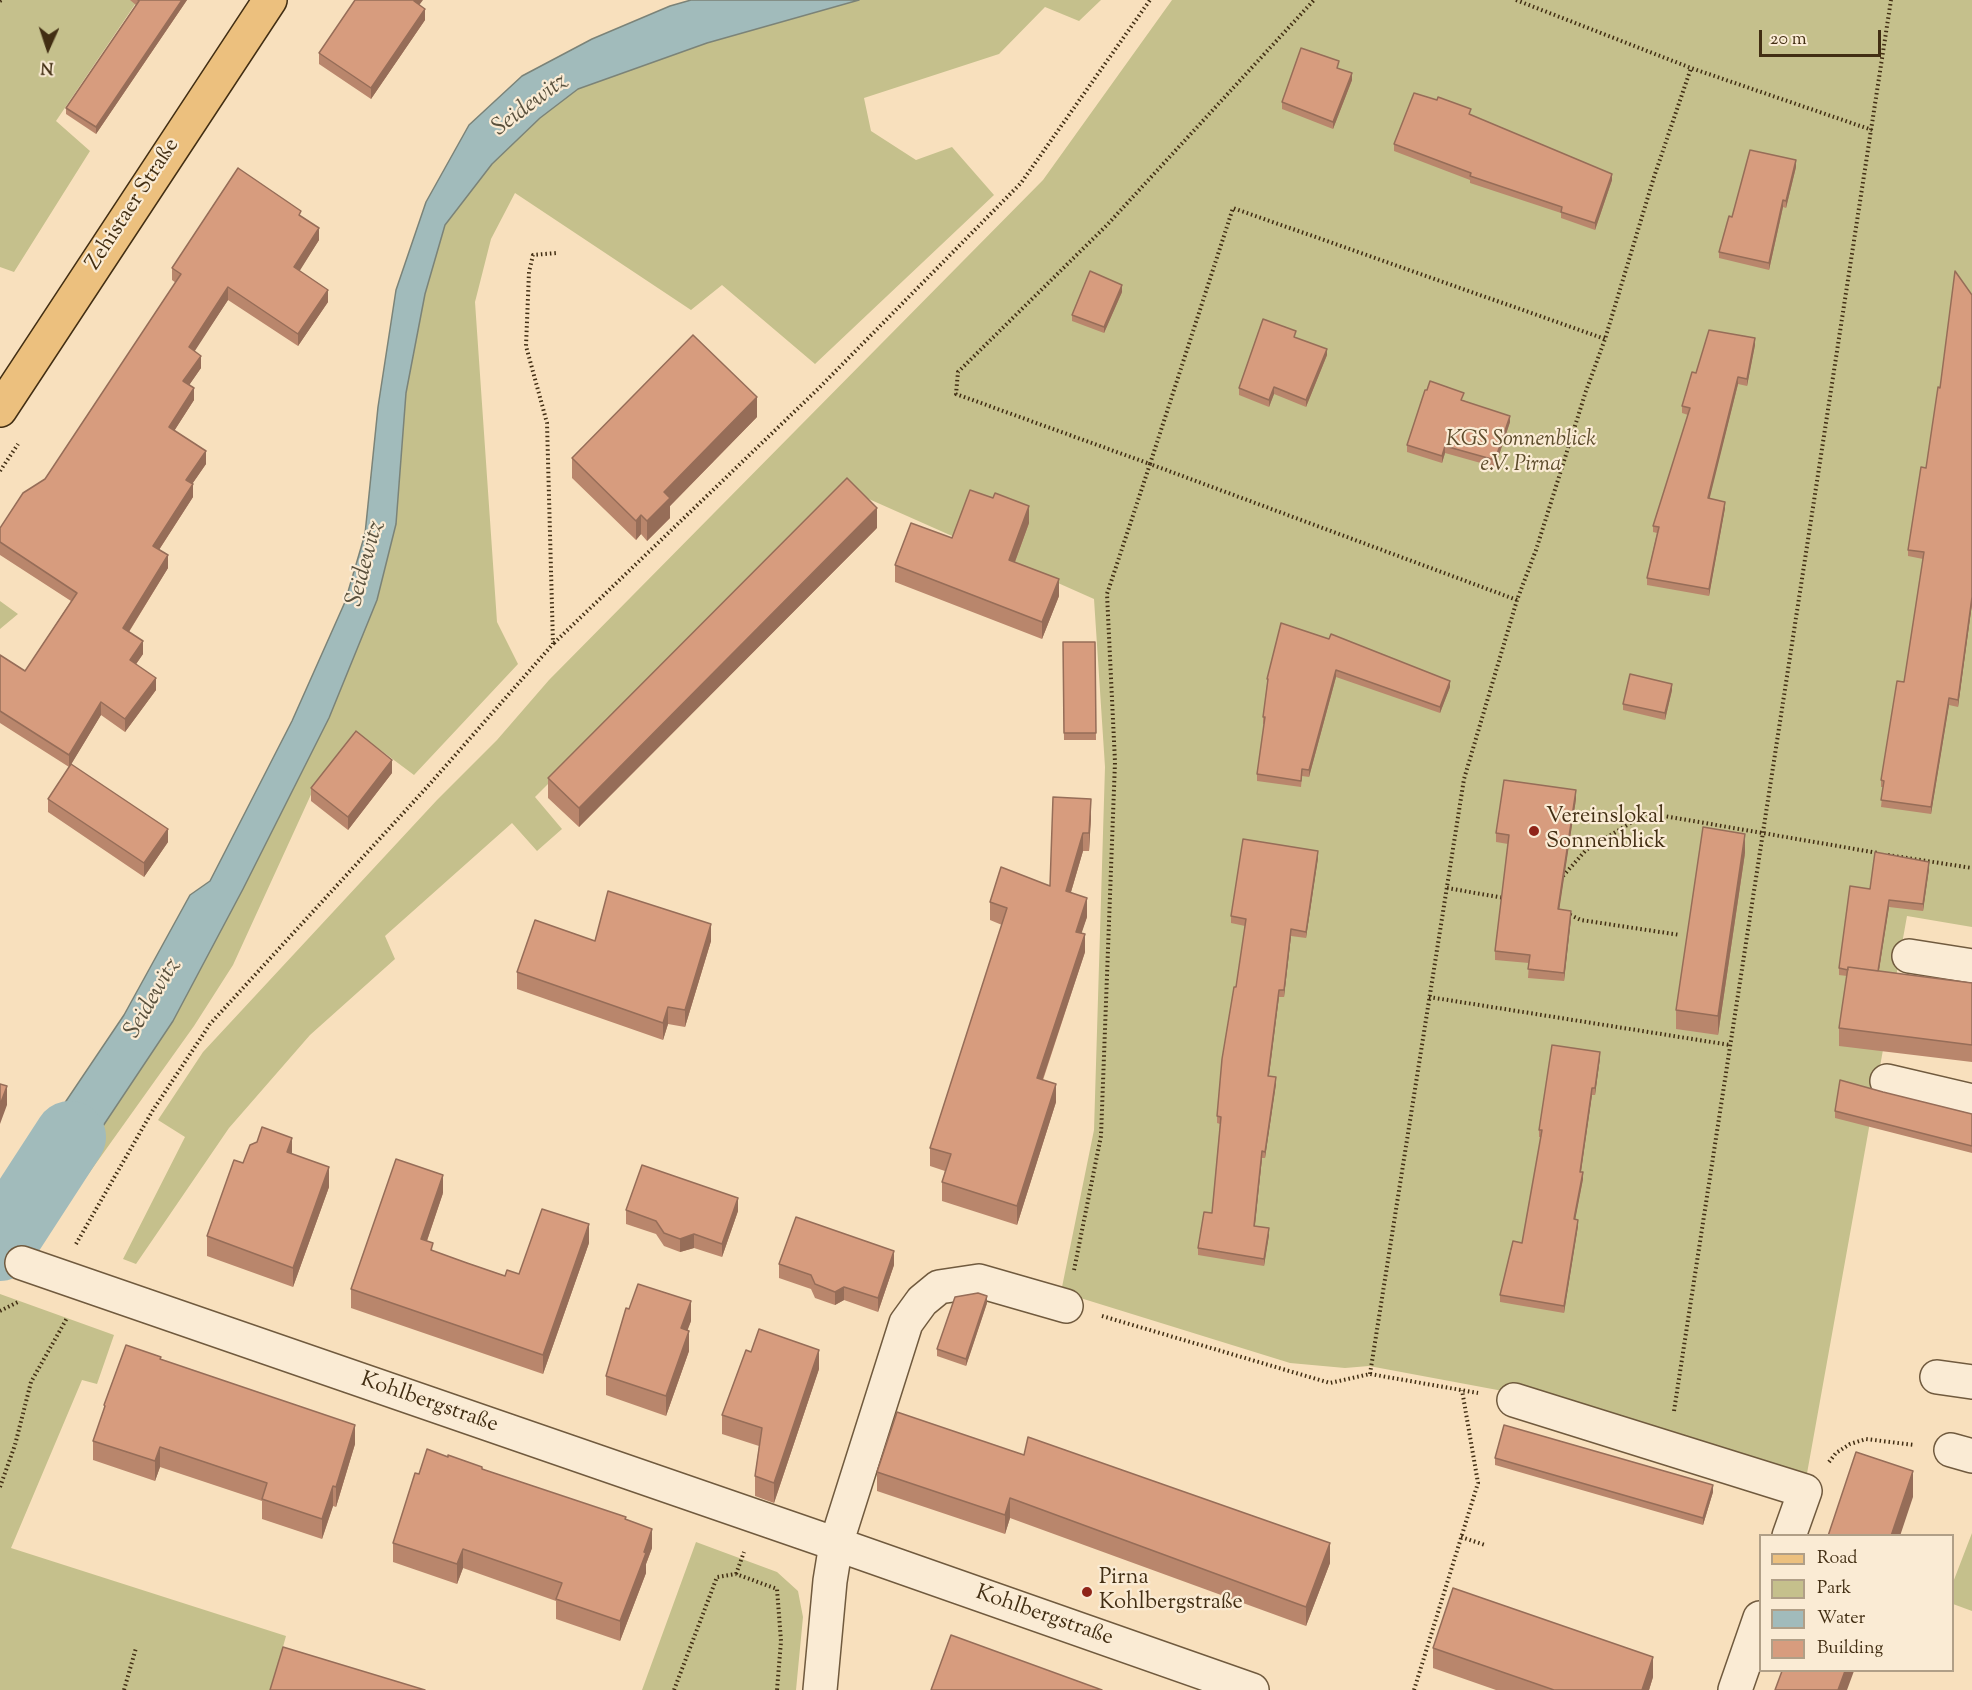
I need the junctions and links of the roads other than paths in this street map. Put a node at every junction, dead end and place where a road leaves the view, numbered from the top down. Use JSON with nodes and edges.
{"nodes":[{"id":1,"x":270,"y":0,"type":"edge"},
{"id":2,"x":0,"y":410,"type":"edge"},
{"id":3,"x":1909,"y":956,"type":"dead end"},
{"id":4,"x":1972,"y":966,"type":"edge"},
{"id":5,"x":1887,"y":1081,"type":"dead end"},
{"id":6,"x":1972,"y":1101,"type":"edge"},
{"id":7,"x":22,"y":1263,"type":"dead end"},
{"id":8,"x":1066,"y":1306,"type":"road end"},
{"id":9,"x":1937,"y":1377,"type":"dead end"},
{"id":10,"x":1972,"y":1382,"type":"edge"},
{"id":11,"x":1514,"y":1400,"type":"road end"},
{"id":12,"x":1790,"y":1534,"type":"edge"},
{"id":13,"x":836,"y":1544,"type":"junction"},
{"id":14,"x":1759,"y":1624,"type":"edge"},
{"id":15,"x":820,"y":1690,"type":"edge"},
{"id":16,"x":1252,"y":1690,"type":"edge"},
{"id":17,"x":1735,"y":1690,"type":"edge"}],
"edges":[{"from":1,"to":2,"type":"main road","name":"Zehistaer Straße"},
{"from":3,"to":4,"type":"street"},
{"from":5,"to":6,"type":"street"},
{"from":7,"to":13,"type":"street","name":"Kohlbergstraße"},
{"from":8,"to":13,"type":"street"},
{"from":9,"to":10,"type":"street"},
{"from":11,"to":12,"type":"street"},
{"from":13,"to":15,"type":"street"},
{"from":13,"to":16,"type":"street","name":"Kohlbergstraße"},
{"from":14,"to":17,"type":"street"}]}
